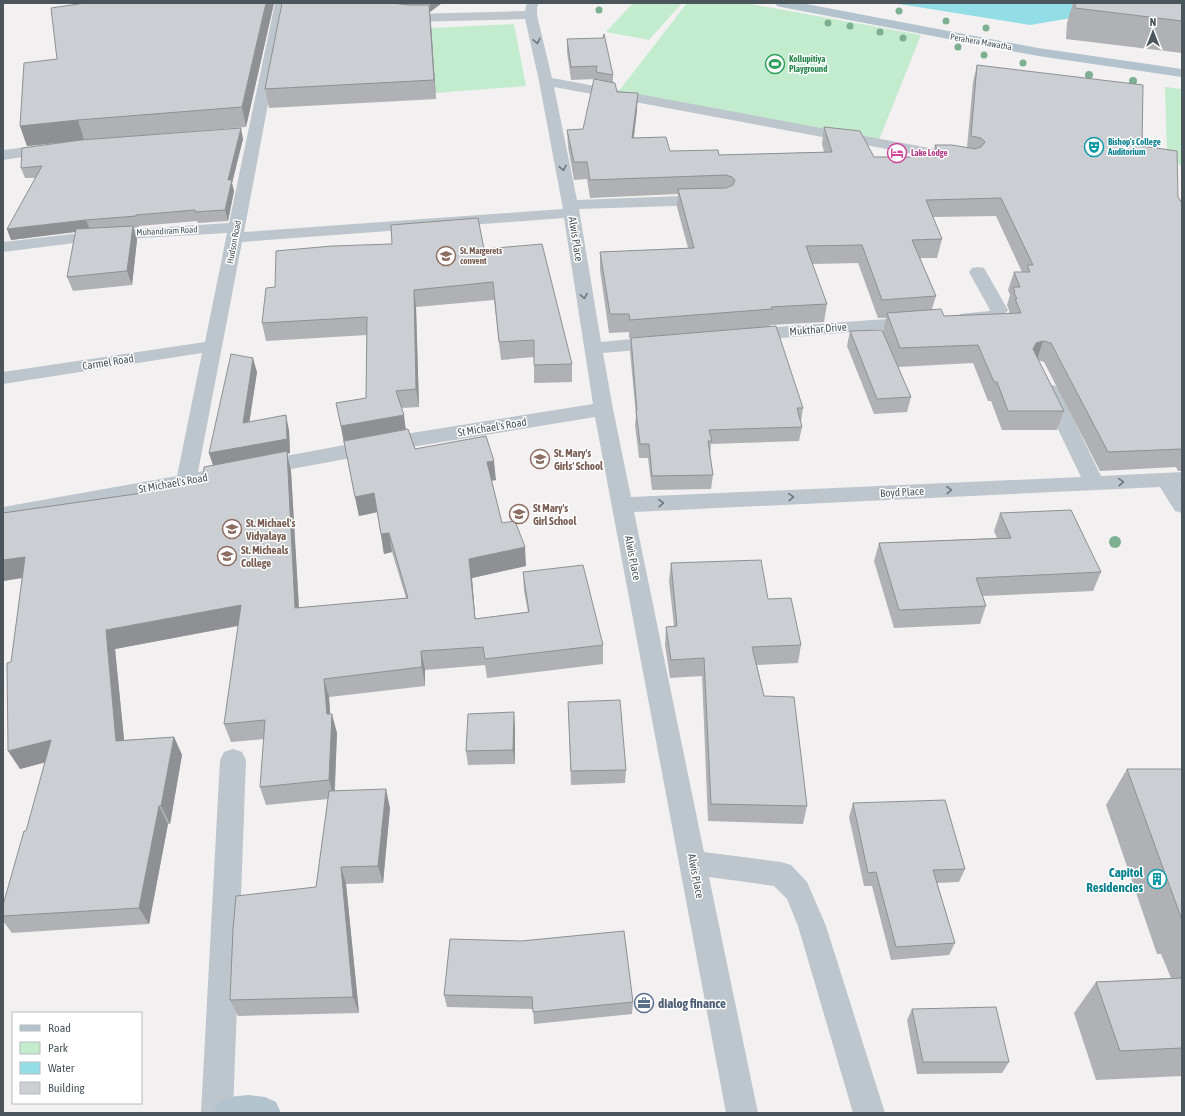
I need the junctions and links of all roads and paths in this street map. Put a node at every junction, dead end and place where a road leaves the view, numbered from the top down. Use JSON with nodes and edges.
{"nodes":[{"id":1,"x":281,"y":3,"type":"edge"},
{"id":2,"x":453,"y":3,"type":"edge"},
{"id":3,"x":780,"y":3,"type":"edge"},
{"id":4,"x":532,"y":9,"type":"edge"},
{"id":5,"x":388,"y":15,"type":"edge"},
{"id":6,"x":451,"y":17,"type":"junction"},
{"id":7,"x":1182,"y":73,"type":"edge"},
{"id":8,"x":546,"y":81,"type":"junction"},
{"id":9,"x":62,"y":148,"type":"edge"},
{"id":10,"x":3,"y":155,"type":"edge"},
{"id":11,"x":971,"y":160,"type":"edge"},
{"id":12,"x":724,"y":199,"type":"edge"},
{"id":13,"x":571,"y":209,"type":"junction"},
{"id":14,"x":236,"y":233,"type":"junction"},
{"id":15,"x":3,"y":247,"type":"edge"},
{"id":16,"x":978,"y":272,"type":"dead end"},
{"id":17,"x":734,"y":336,"type":"edge"},
{"id":18,"x":679,"y":341,"type":"edge"},
{"id":19,"x":213,"y":346,"type":"junction"},
{"id":20,"x":592,"y":348,"type":"junction"},
{"id":21,"x":1041,"y":374,"type":"edge"},
{"id":22,"x":3,"y":378,"type":"edge"},
{"id":23,"x":603,"y":409,"type":"junction"},
{"id":24,"x":1174,"y":479,"type":"edge"},
{"id":25,"x":186,"y":481,"type":"junction"},
{"id":26,"x":1095,"y":484,"type":"junction"},
{"id":27,"x":622,"y":505,"type":"junction"},
{"id":28,"x":1182,"y":506,"type":"edge"},
{"id":29,"x":3,"y":515,"type":"edge"},
{"id":30,"x":233,"y":760,"type":"dead end"},
{"id":31,"x":693,"y":863,"type":"junction"},
{"id":32,"x":217,"y":1113,"type":"edge"},
{"id":33,"x":229,"y":1113,"type":"edge"},
{"id":34,"x":265,"y":1113,"type":"edge"},
{"id":35,"x":742,"y":1113,"type":"edge"},
{"id":36,"x":869,"y":1113,"type":"edge"}],
"edges":[{"from":1,"to":14,"type":"street","name":"Hudson Road"},
{"from":2,"to":6,"type":"street"},
{"from":3,"to":7,"type":"main road","name":"Perahera Mawatha"},
{"from":4,"to":6,"type":"street"},
{"from":4,"to":8,"type":"street","name":"Alwis Place","one_way":true},
{"from":5,"to":6,"type":"street"},
{"from":8,"to":11,"type":"street"},
{"from":8,"to":13,"type":"street","name":"Alwis Place","one_way":true},
{"from":9,"to":10,"type":"street"},
{"from":12,"to":13,"type":"street","name":"Muhandiram Road"},
{"from":13,"to":14,"type":"street","name":"Muhandiram Road"},
{"from":13,"to":20,"type":"street","name":"Alwis Place","one_way":true},
{"from":14,"to":15,"type":"street","name":"Muhandiram Road"},
{"from":14,"to":19,"type":"street","name":"Hudson Road"},
{"from":16,"to":17,"type":"street","name":"Mukthar Drive"},
{"from":18,"to":20,"type":"street"},
{"from":19,"to":22,"type":"street","name":"Carmel Road"},
{"from":19,"to":25,"type":"street","name":"Hudson Road"},
{"from":20,"to":23,"type":"street","name":"Alwis Place"},
{"from":21,"to":26,"type":"street"},
{"from":23,"to":25,"type":"street","name":"St Michael's Road"},
{"from":23,"to":27,"type":"street","name":"Alwis Place"},
{"from":26,"to":24,"type":"street","name":"Boyd Place","one_way":true},
{"from":24,"to":28,"type":"street"},
{"from":25,"to":29,"type":"street","name":"St Michael's Road"},
{"from":27,"to":26,"type":"street","name":"Boyd Place","one_way":true},
{"from":27,"to":31,"type":"street","name":"Alwis Place"},
{"from":30,"to":32,"type":"street"},
{"from":31,"to":35,"type":"street","name":"Alwis Place"},
{"from":31,"to":36,"type":"street"},
{"from":33,"to":34,"type":"main road"}]}
